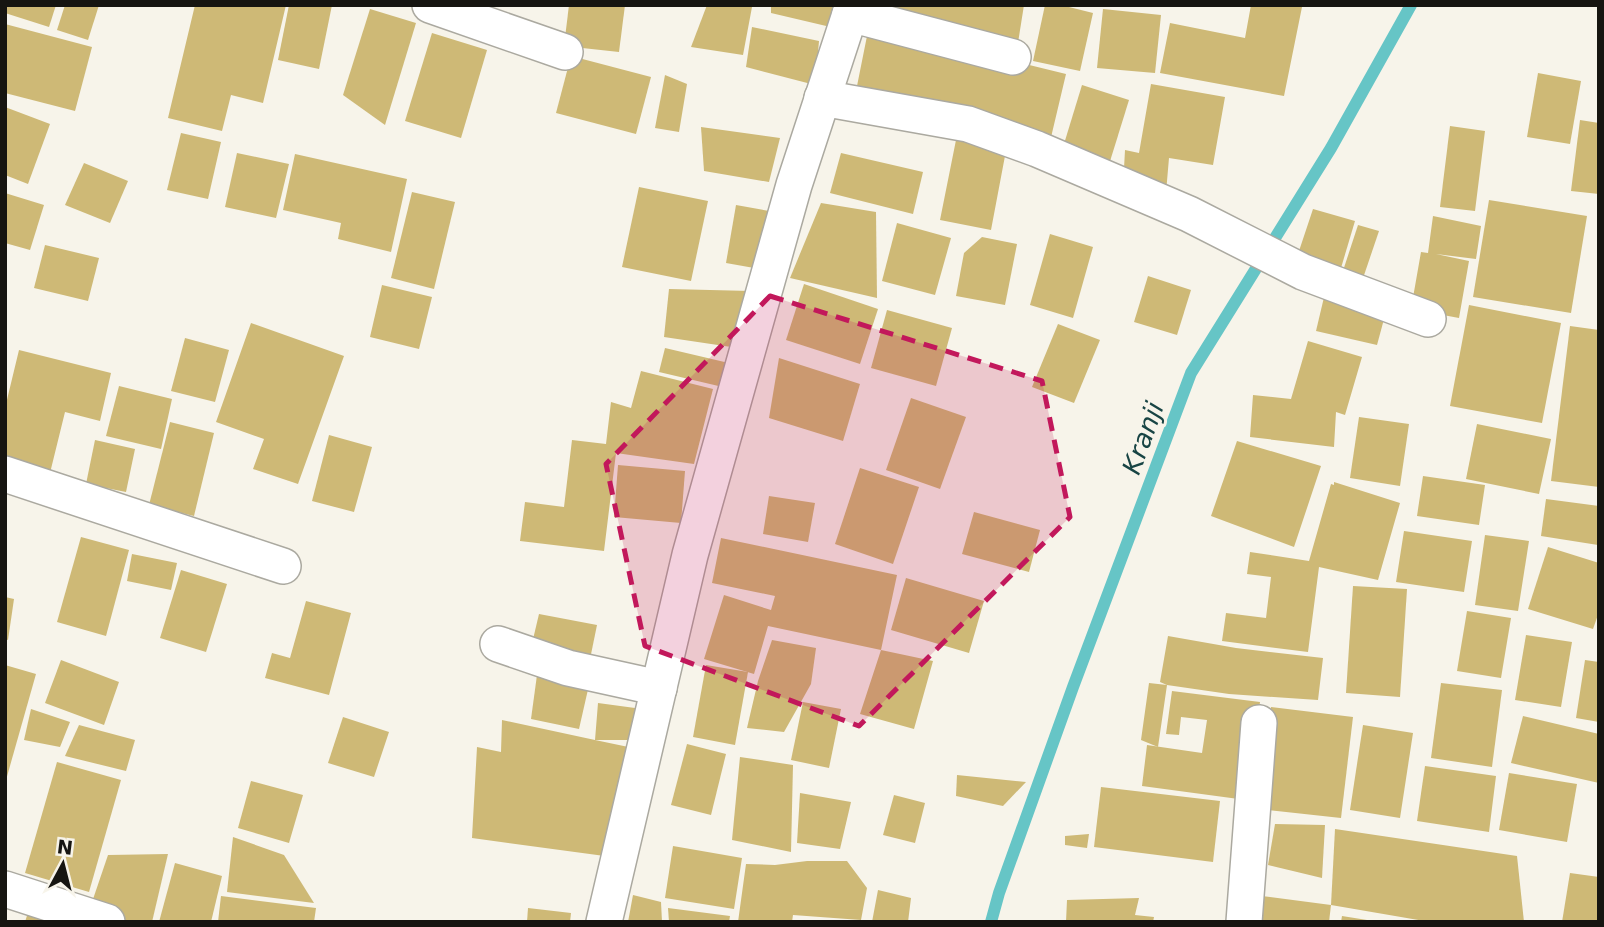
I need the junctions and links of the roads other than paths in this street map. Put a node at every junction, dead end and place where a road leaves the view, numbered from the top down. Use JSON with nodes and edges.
{"nodes":[{"id":1,"x":430,"y":5,"type":"edge"},
{"id":2,"x":852,"y":9,"type":"edge"},
{"id":3,"x":565,"y":52,"type":"dead end"},
{"id":4,"x":1013,"y":57,"type":"dead end"},
{"id":5,"x":822,"y":98,"type":"junction"},
{"id":6,"x":1428,"y":319,"type":"dead end"},
{"id":7,"x":5,"y":474,"type":"edge"},
{"id":8,"x":283,"y":566,"type":"dead end"},
{"id":9,"x":498,"y":644,"type":"dead end"},
{"id":10,"x":659,"y":688,"type":"junction"},
{"id":11,"x":1259,"y":723,"type":"dead end"},
{"id":12,"x":13,"y":901,"type":"edge"},
{"id":13,"x":107,"y":922,"type":"edge"},
{"id":14,"x":604,"y":922,"type":"edge"},
{"id":15,"x":1244,"y":922,"type":"edge"}],
"edges":[{"from":1,"to":3,"type":"street"},
{"from":2,"to":4,"type":"street"},
{"from":2,"to":5,"type":"street"},
{"from":5,"to":6,"type":"street"},
{"from":5,"to":10,"type":"street"},
{"from":7,"to":8,"type":"street"},
{"from":9,"to":10,"type":"street"},
{"from":10,"to":14,"type":"street"},
{"from":11,"to":15,"type":"street"},
{"from":12,"to":13,"type":"street"}]}
